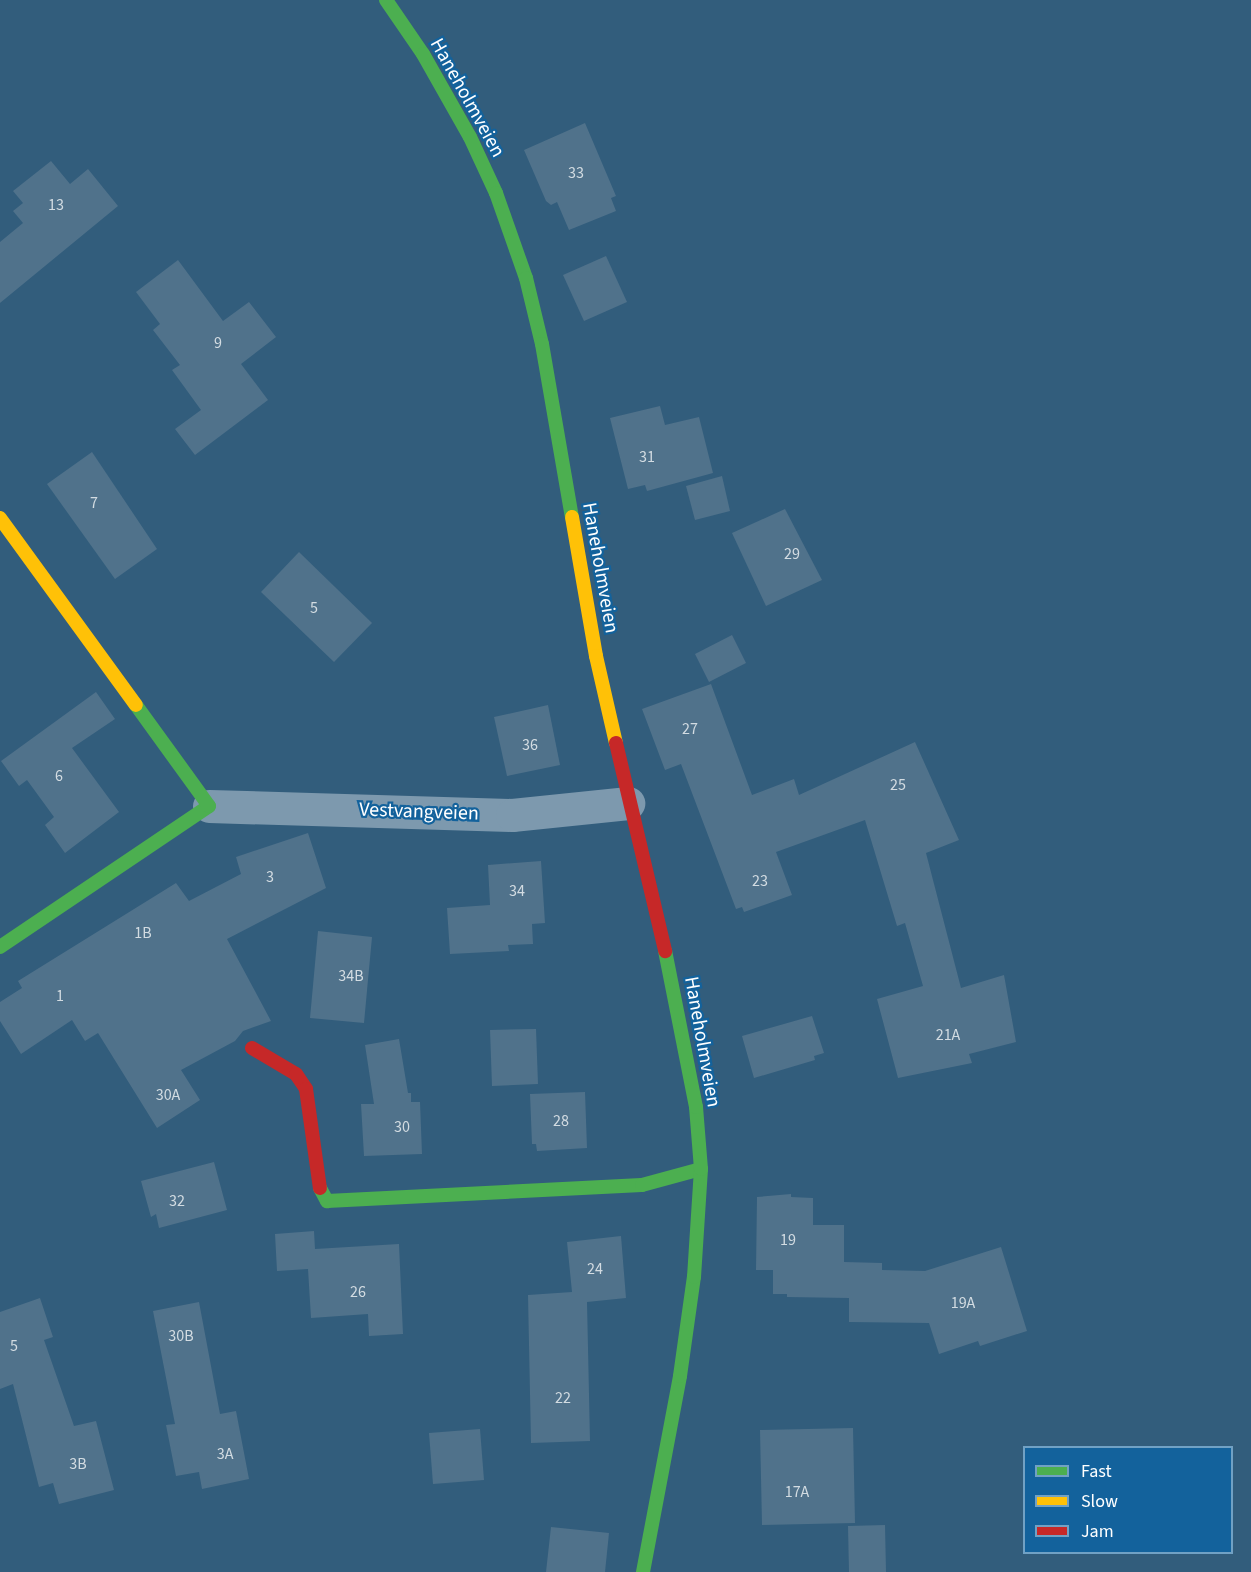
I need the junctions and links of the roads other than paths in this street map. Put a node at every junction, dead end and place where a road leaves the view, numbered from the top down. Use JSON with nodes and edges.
{"nodes":[{"id":1,"x":386,"y":0,"type":"edge"},
{"id":2,"x":0,"y":518,"type":"edge"},
{"id":3,"x":628,"y":803,"type":"junction"},
{"id":4,"x":209,"y":806,"type":"junction"},
{"id":5,"x":0,"y":947,"type":"edge"},
{"id":6,"x":252,"y":1048,"type":"dead end"},
{"id":7,"x":701,"y":1169,"type":"junction"},
{"id":8,"x":643,"y":1572,"type":"edge"}],
"edges":[{"from":1,"to":3,"type":"main road","name":"Haneholmveien"},
{"from":2,"to":4,"type":"main road"},
{"from":3,"to":4,"type":"street","name":"Vestvangveien"},
{"from":3,"to":7,"type":"main road","name":"Haneholmveien"},
{"from":4,"to":5,"type":"main road"},
{"from":6,"to":7,"type":"main road"},
{"from":7,"to":8,"type":"main road","name":"Haneholmveien"}]}
